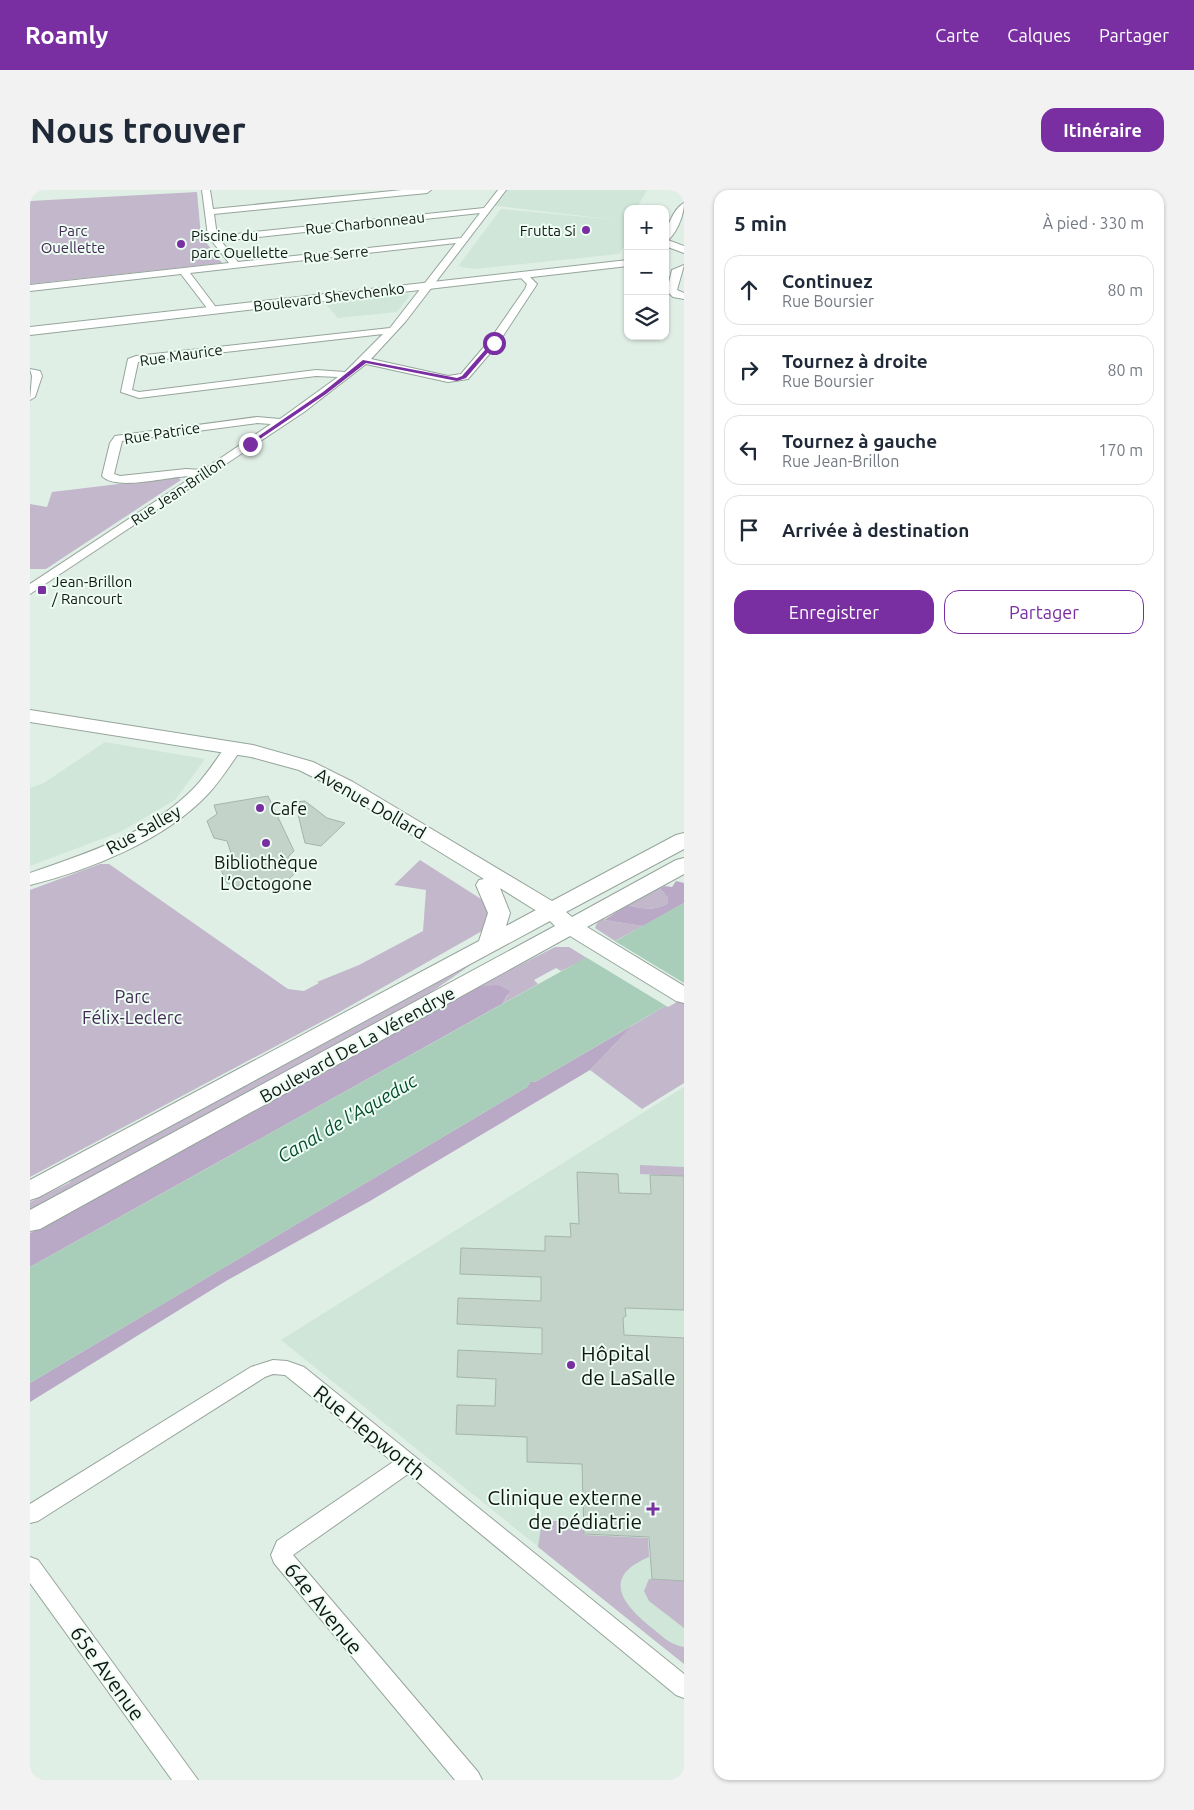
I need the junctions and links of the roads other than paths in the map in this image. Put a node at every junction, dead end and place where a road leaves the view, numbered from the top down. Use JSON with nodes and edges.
{"nodes":[{"id":1,"x":206,"y":190,"type":"edge"},
{"id":2,"x":427,"y":190,"type":"edge"},
{"id":3,"x":502,"y":190,"type":"edge"},
{"id":4,"x":364,"y":193,"type":"edge"},
{"id":5,"x":684,"y":206,"type":"edge"},
{"id":6,"x":486,"y":210,"type":"junction"},
{"id":7,"x":209,"y":212,"type":"junction"},
{"id":8,"x":669,"y":234,"type":"edge"},
{"id":9,"x":214,"y":239,"type":"junction"},
{"id":10,"x":463,"y":240,"type":"junction"},
{"id":11,"x":669,"y":245,"type":"edge"},
{"id":12,"x":678,"y":255,"type":"edge"},
{"id":13,"x":624,"y":258,"type":"edge"},
{"id":14,"x":624,"y":263,"type":"edge"},
{"id":15,"x":235,"y":265,"type":"junction"},
{"id":16,"x":684,"y":268,"type":"edge"},
{"id":17,"x":184,"y":271,"type":"junction"},
{"id":18,"x":524,"y":275,"type":"junction"},
{"id":19,"x":432,"y":282,"type":"junction"},
{"id":20,"x":30,"y":288,"type":"edge"},
{"id":21,"x":400,"y":289,"type":"junction"},
{"id":22,"x":684,"y":296,"type":"edge"},
{"id":23,"x":421,"y":297,"type":"junction"},
{"id":24,"x":211,"y":307,"type":"junction"},
{"id":25,"x":30,"y":324,"type":"edge"},
{"id":26,"x":394,"y":330,"type":"junction"},
{"id":27,"x":30,"y":331,"type":"edge"},
{"id":28,"x":365,"y":361,"type":"junction"},
{"id":29,"x":30,"y":372,"type":"edge"},
{"id":30,"x":348,"y":375,"type":"junction"},
{"id":31,"x":30,"y":397,"type":"edge"},
{"id":32,"x":282,"y":422,"type":"junction"},
{"id":33,"x":204,"y":473,"type":"junction"},
{"id":34,"x":30,"y":576,"type":"edge"},
{"id":35,"x":45,"y":579,"type":"junction"},
{"id":36,"x":30,"y":590,"type":"edge"},
{"id":37,"x":30,"y":716,"type":"edge"},
{"id":38,"x":30,"y":724,"type":"edge"},
{"id":39,"x":231,"y":751,"type":"junction"},
{"id":40,"x":684,"y":840,"type":"edge"},
{"id":41,"x":684,"y":865,"type":"edge"},
{"id":42,"x":30,"y":879,"type":"edge"},
{"id":43,"x":487,"y":885,"type":"junction"},
{"id":44,"x":555,"y":918,"type":"junction"},
{"id":45,"x":489,"y":945,"type":"junction"},
{"id":46,"x":684,"y":996,"type":"edge"},
{"id":47,"x":30,"y":1191,"type":"edge"},
{"id":48,"x":30,"y":1222,"type":"edge"},
{"id":49,"x":408,"y":1463,"type":"junction"},
{"id":50,"x":30,"y":1515,"type":"edge"},
{"id":51,"x":30,"y":1566,"type":"edge"},
{"id":52,"x":684,"y":1688,"type":"edge"},
{"id":53,"x":186,"y":1780,"type":"edge"},
{"id":54,"x":470,"y":1780,"type":"edge"}],
"edges":[{"from":1,"to":7,"type":"street"},
{"from":2,"to":4,"type":"street"},
{"from":3,"to":6,"type":"street","name":"Rue Jean-Brillon"},
{"from":4,"to":7,"type":"street"},
{"from":5,"to":8,"type":"street"},
{"from":6,"to":9,"type":"street","name":"Rue Charbonneau"},
{"from":6,"to":10,"type":"street","name":"Rue Jean-Brillon"},
{"from":7,"to":9,"type":"street"},
{"from":9,"to":15,"type":"street"},
{"from":10,"to":15,"type":"street","name":"Rue Serre"},
{"from":10,"to":19,"type":"street","name":"Rue Jean-Brillon"},
{"from":11,"to":12,"type":"street"},
{"from":13,"to":19,"type":"street","name":"Boulevard Shevchenko"},
{"from":14,"to":18,"type":"street","name":"Boulevard Shevchenko"},
{"from":15,"to":17,"type":"street","name":"Rue Serre"},
{"from":16,"to":22,"type":"street"},
{"from":17,"to":20,"type":"street","name":"Rue Serre"},
{"from":17,"to":24,"type":"street"},
{"from":18,"to":19,"type":"street","name":"Boulevard Shevchenko"},
{"from":18,"to":28,"type":"street"},
{"from":19,"to":21,"type":"street","name":"Boulevard Shevchenko"},
{"from":19,"to":23,"type":"street","name":"Rue Jean-Brillon"},
{"from":19,"to":24,"type":"street","name":"Boulevard Shevchenko"},
{"from":21,"to":23,"type":"street"},
{"from":21,"to":24,"type":"street","name":"Boulevard Shevchenko"},
{"from":23,"to":26,"type":"street","name":"Rue Jean-Brillon"},
{"from":24,"to":25,"type":"street","name":"Boulevard Shevchenko"},
{"from":24,"to":27,"type":"street","name":"Boulevard Shevchenko"},
{"from":26,"to":28,"type":"street","name":"Rue Jean-Brillon"},
{"from":26,"to":30,"type":"street","name":"Rue Maurice"},
{"from":28,"to":30,"type":"street","name":"Rue Jean-Brillon"},
{"from":29,"to":31,"type":"street"},
{"from":30,"to":32,"type":"street","name":"Rue Jean-Brillon"},
{"from":32,"to":33,"type":"street","name":"Rue Jean-Brillon"},
{"from":32,"to":33,"type":"street","name":"Rue Patrice"},
{"from":33,"to":35,"type":"street","name":"Rue Jean-Brillon"},
{"from":34,"to":35,"type":"street"},
{"from":35,"to":36,"type":"street","name":"Rue Jean-Brillon"},
{"from":37,"to":39,"type":"main road","name":"Avenue Dollard"},
{"from":38,"to":39,"type":"main road","name":"Avenue Dollard"},
{"from":39,"to":42,"type":"street","name":"Rue Salley"},
{"from":39,"to":43,"type":"main road","name":"Avenue Dollard"},
{"from":39,"to":44,"type":"main road","name":"Avenue Dollard"},
{"from":40,"to":44,"type":"main road","name":"Boulevard De La Vérendrye"},
{"from":41,"to":44,"type":"main road","name":"Boulevard De La Vérendrye"},
{"from":43,"to":44,"type":"main road","name":"Avenue Dollard"},
{"from":43,"to":45,"type":"main road"},
{"from":44,"to":45,"type":"main road","name":"Boulevard De La Vérendrye"},
{"from":44,"to":46,"type":"main road","name":"Avenue Dollard"},
{"from":44,"to":48,"type":"main road","name":"Boulevard De La Vérendrye"},
{"from":45,"to":47,"type":"main road","name":"Boulevard De La Vérendrye"},
{"from":49,"to":50,"type":"street","name":"Rue Hepworth"},
{"from":49,"to":52,"type":"street","name":"Rue Hepworth"},
{"from":49,"to":54,"type":"street","name":"64e Avenue"},
{"from":51,"to":53,"type":"street","name":"65e Avenue"}]}
